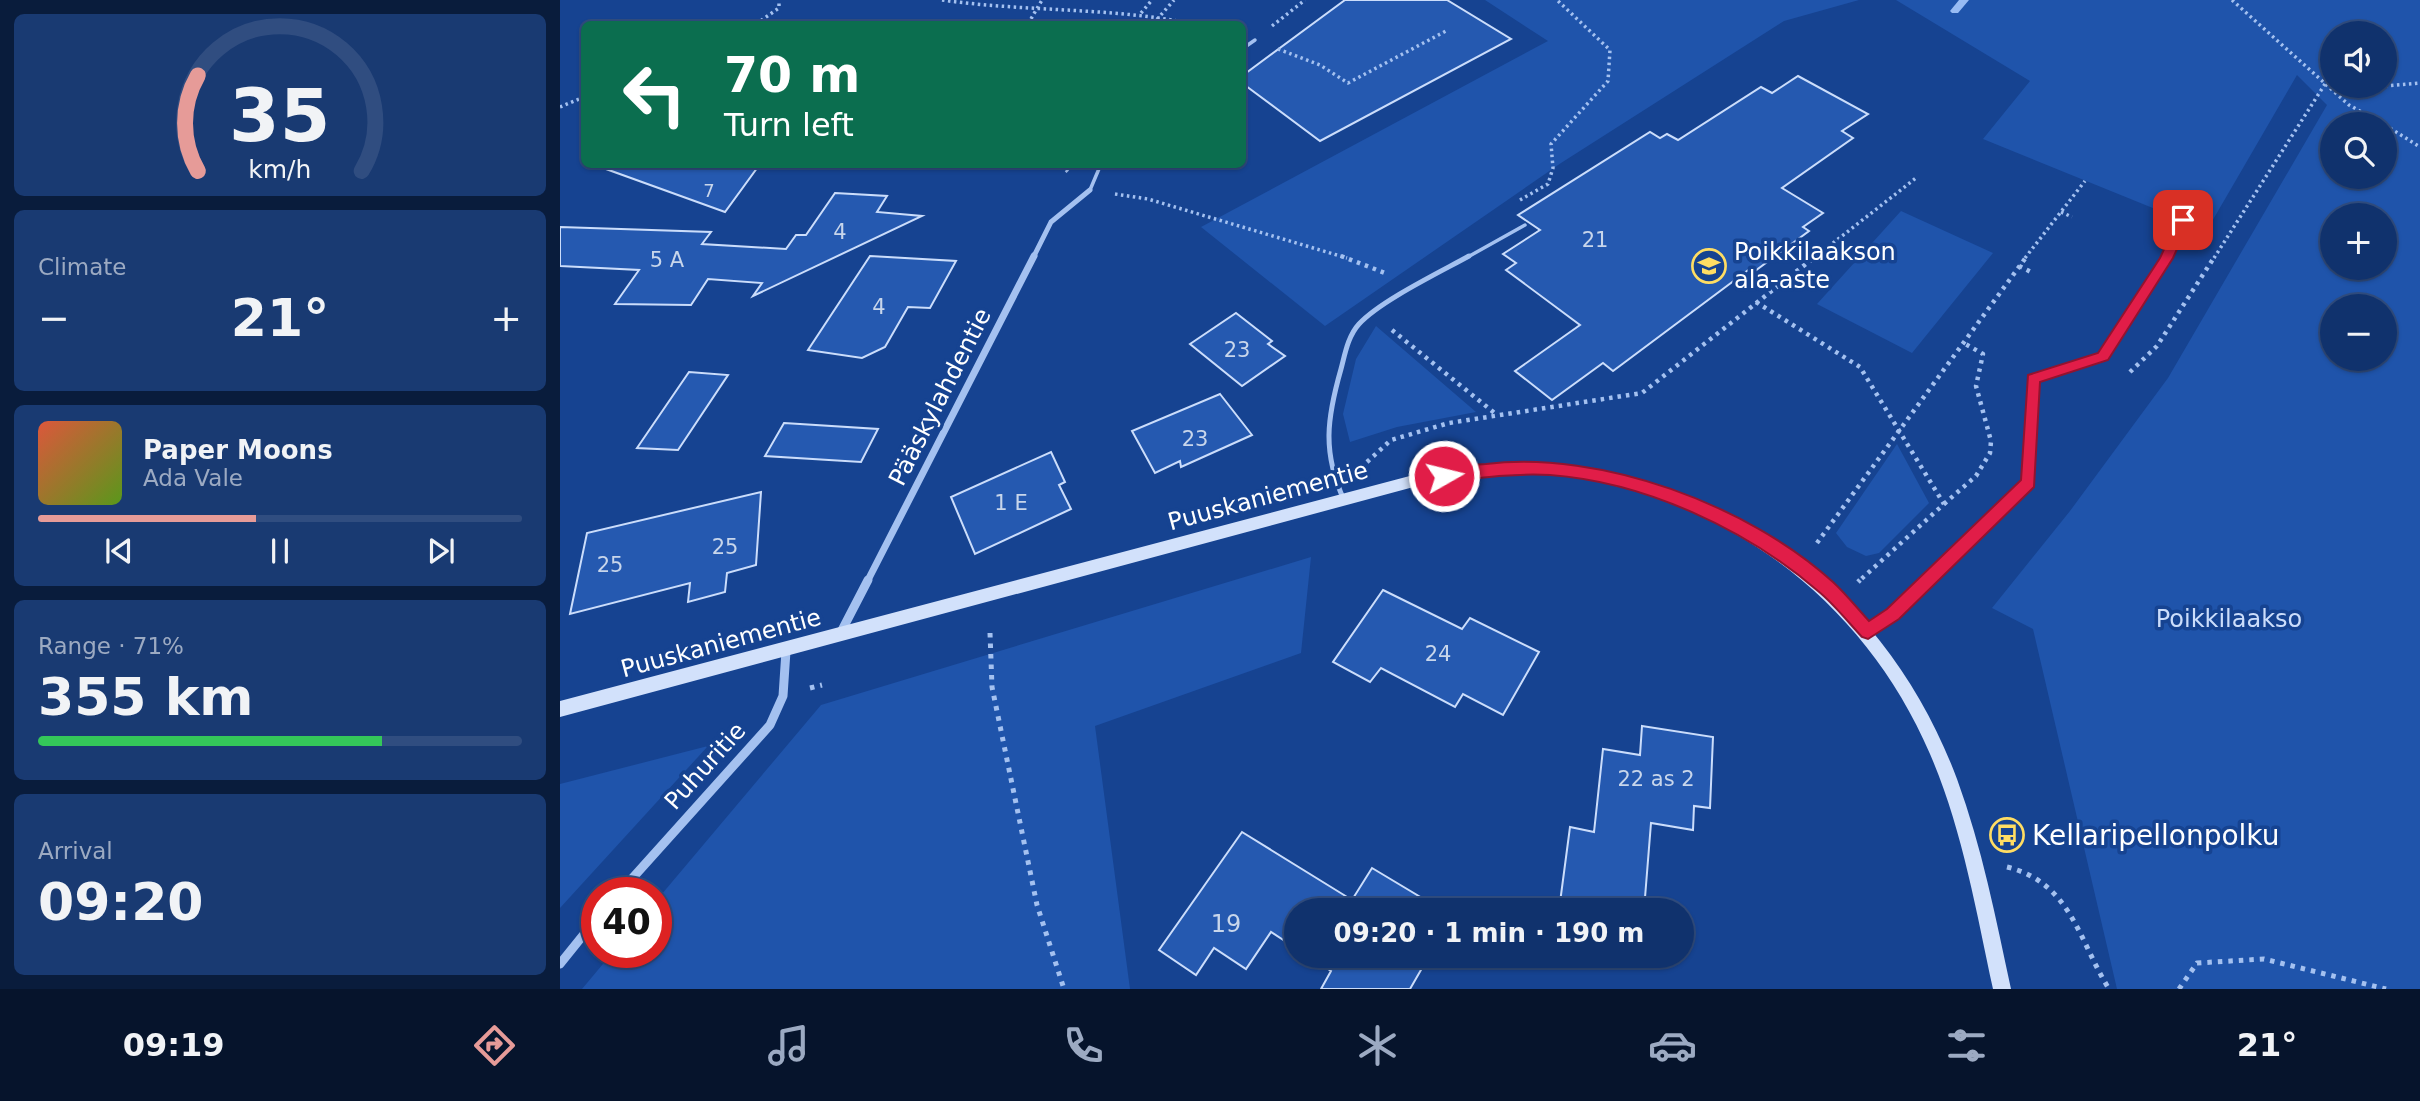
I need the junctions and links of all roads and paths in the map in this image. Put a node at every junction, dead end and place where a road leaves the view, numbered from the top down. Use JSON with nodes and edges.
{"nodes":[{"id":1,"x":779,"y":0,"type":"edge"},
{"id":2,"x":942,"y":0,"type":"edge"},
{"id":3,"x":1042,"y":0,"type":"edge"},
{"id":4,"x":1152,"y":0,"type":"edge"},
{"id":5,"x":1174,"y":0,"type":"edge"},
{"id":6,"x":1305,"y":0,"type":"edge"},
{"id":7,"x":1557,"y":0,"type":"edge"},
{"id":8,"x":2232,"y":0,"type":"edge"},
{"id":9,"x":1035,"y":11,"type":"junction"},
{"id":10,"x":1140,"y":14,"type":"junction"},
{"id":11,"x":1160,"y":16,"type":"junction"},
{"id":12,"x":761,"y":21,"type":"edge"},
{"id":13,"x":1030,"y":21,"type":"edge"},
{"id":14,"x":1156,"y":21,"type":"edge"},
{"id":15,"x":1181,"y":21,"type":"edge"},
{"id":16,"x":1446,"y":32,"type":"dead end"},
{"id":17,"x":1255,"y":40,"type":"junction"},
{"id":18,"x":1246,"y":46,"type":"edge"},
{"id":19,"x":2320,"y":79,"type":"edge"},
{"id":20,"x":2420,"y":83,"type":"edge"},
{"id":21,"x":2397,"y":85,"type":"edge"},
{"id":22,"x":2320,"y":92,"type":"edge"},
{"id":23,"x":581,"y":98,"type":"edge"},
{"id":24,"x":2341,"y":98,"type":"edge"},
{"id":25,"x":560,"y":107,"type":"edge"},
{"id":26,"x":2361,"y":112,"type":"edge"},
{"id":27,"x":2397,"y":133,"type":"edge"},
{"id":28,"x":2420,"y":147,"type":"edge"},
{"id":29,"x":1066,"y":168,"type":"edge"},
{"id":30,"x":1099,"y":168,"type":"edge"},
{"id":31,"x":1916,"y":178,"type":"dead end"},
{"id":32,"x":2085,"y":181,"type":"dead end"},
{"id":33,"x":1090,"y":190,"type":"junction"},
{"id":34,"x":1514,"y":203,"type":"dead end"},
{"id":35,"x":2061,"y":212,"type":"junction"},
{"id":36,"x":2072,"y":217,"type":"dead end"},
{"id":37,"x":2183,"y":220,"type":"dead end"},
{"id":38,"x":1524,"y":225,"type":"dead end"},
{"id":39,"x":2019,"y":266,"type":"junction"},
{"id":40,"x":2031,"y":272,"type":"dead end"},
{"id":41,"x":1407,"y":291,"type":"junction"},
{"id":42,"x":1756,"y":302,"type":"junction"},
{"id":43,"x":1372,"y":314,"type":"junction"},
{"id":44,"x":1962,"y":342,"type":"junction"},
{"id":45,"x":2130,"y":372,"type":"dead end"},
{"id":46,"x":1497,"y":415,"type":"junction"},
{"id":47,"x":1899,"y":429,"type":"junction"},
{"id":48,"x":1361,"y":468,"type":"dead end"},
{"id":49,"x":1343,"y":500,"type":"junction"},
{"id":50,"x":1944,"y":503,"type":"junction"},
{"id":51,"x":1817,"y":543,"type":"dead end"},
{"id":52,"x":1858,"y":582,"type":"dead end"},
{"id":53,"x":1868,"y":632,"type":"junction"},
{"id":54,"x":990,"y":633,"type":"dead end"},
{"id":55,"x":840,"y":634,"type":"junction"},
{"id":56,"x":786,"y":651,"type":"junction"},
{"id":57,"x":560,"y":709,"type":"edge"},
{"id":58,"x":1975,"y":864,"type":"junction"},
{"id":59,"x":633,"y":877,"type":"edge"},
{"id":60,"x":581,"y":938,"type":"edge"},
{"id":61,"x":560,"y":964,"type":"edge"},
{"id":62,"x":1064,"y":989,"type":"edge"},
{"id":63,"x":2002,"y":989,"type":"edge"},
{"id":64,"x":2109,"y":989,"type":"edge"},
{"id":65,"x":2179,"y":989,"type":"edge"},
{"id":66,"x":2386,"y":989,"type":"edge"}],
"edges":[{"from":1,"to":12,"type":"path"},
{"from":2,"to":9,"type":"path"},
{"from":3,"to":9,"type":"path"},
{"from":4,"to":10,"type":"path"},
{"from":5,"to":11,"type":"path"},
{"from":6,"to":17,"type":"path"},
{"from":7,"to":34,"type":"path"},
{"from":8,"to":19,"type":"path"},
{"from":9,"to":10,"type":"path"},
{"from":9,"to":13,"type":"path"},
{"from":10,"to":11,"type":"path"},
{"from":11,"to":14,"type":"path"},
{"from":11,"to":15,"type":"path"},
{"from":16,"to":17,"type":"path"},
{"from":17,"to":18,"type":"lane"},
{"from":20,"to":21,"type":"path"},
{"from":22,"to":45,"type":"path"},
{"from":23,"to":25,"type":"path"},
{"from":24,"to":26,"type":"path"},
{"from":27,"to":28,"type":"path"},
{"from":29,"to":33,"type":"path"},
{"from":30,"to":33,"type":"lane"},
{"from":31,"to":42,"type":"path"},
{"from":32,"to":35,"type":"path"},
{"from":33,"to":41,"type":"path"},
{"from":33,"to":55,"type":"street","name":"Pääskylahdentie"},
{"from":35,"to":36,"type":"path"},
{"from":35,"to":39,"type":"path"},
{"from":37,"to":53,"type":"lane"},
{"from":38,"to":41,"type":"lane"},
{"from":39,"to":40,"type":"path"},
{"from":39,"to":44,"type":"path"},
{"from":41,"to":43,"type":"lane"},
{"from":42,"to":46,"type":"path"},
{"from":42,"to":47,"type":"path"},
{"from":43,"to":46,"type":"path"},
{"from":43,"to":49,"type":"lane"},
{"from":44,"to":47,"type":"path"},
{"from":44,"to":50,"type":"path"},
{"from":46,"to":48,"type":"path"},
{"from":47,"to":50,"type":"path"},
{"from":47,"to":51,"type":"path"},
{"from":49,"to":53,"type":"street","name":"Puuskaniementie"},
{"from":49,"to":55,"type":"street","name":"Puuskaniementie"},
{"from":50,"to":52,"type":"path"},
{"from":53,"to":58,"type":"street","name":"Puuskaniementie"},
{"from":54,"to":62,"type":"path"},
{"from":55,"to":56,"type":"street","name":"Puuskaniementie"},
{"from":56,"to":57,"type":"street","name":"Puuskaniementie"},
{"from":56,"to":59,"type":"street","name":"Puhuritie"},
{"from":58,"to":63,"type":"street","name":"Puuskaniementie"},
{"from":58,"to":64,"type":"path"},
{"from":60,"to":61,"type":"street"},
{"from":65,"to":66,"type":"path"}]}
